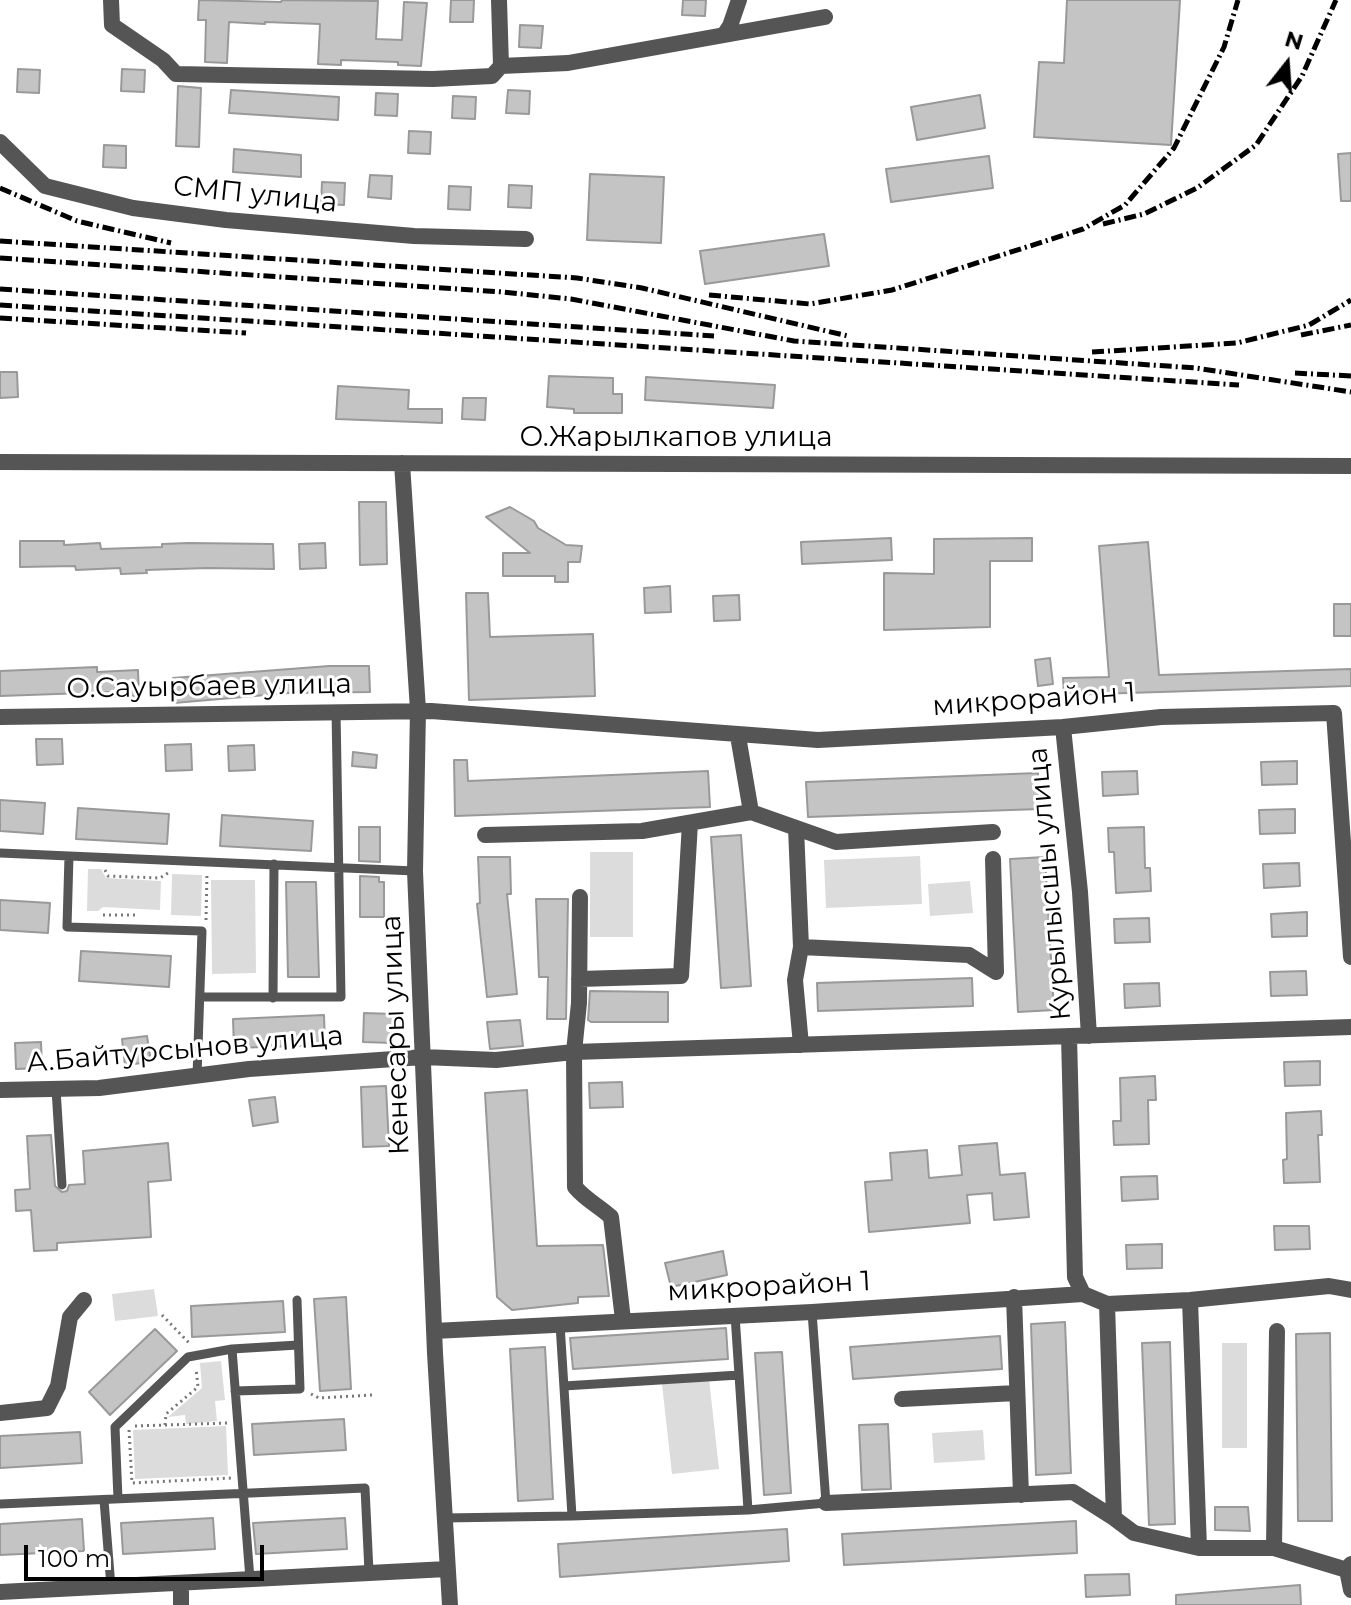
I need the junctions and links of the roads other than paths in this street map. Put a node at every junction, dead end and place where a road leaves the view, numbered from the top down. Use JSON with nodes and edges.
{"nodes":[{"id":1,"x":111,"y":0,"type":"edge"},
{"id":2,"x":499,"y":0,"type":"edge"},
{"id":3,"x":739,"y":0,"type":"edge"},
{"id":4,"x":825,"y":17,"type":"dead end"},
{"id":5,"x":724,"y":35,"type":"junction"},
{"id":6,"x":501,"y":66,"type":"junction"},
{"id":7,"x":0,"y":142,"type":"edge"},
{"id":8,"x":526,"y":239,"type":"dead end"},
{"id":9,"x":0,"y":462,"type":"edge"},
{"id":10,"x":402,"y":463,"type":"junction"},
{"id":11,"x":1351,"y":466,"type":"edge"},
{"id":12,"x":418,"y":710,"type":"junction"},
{"id":13,"x":336,"y":711,"type":"junction"},
{"id":14,"x":0,"y":717,"type":"edge"},
{"id":15,"x":1063,"y":727,"type":"junction"},
{"id":16,"x":738,"y":736,"type":"junction"},
{"id":17,"x":751,"y":812,"type":"junction"},
{"id":18,"x":690,"y":823,"type":"junction"},
{"id":19,"x":796,"y":828,"type":"junction"},
{"id":20,"x":993,"y":832,"type":"dead end"},
{"id":21,"x":485,"y":835,"type":"dead end"},
{"id":22,"x":0,"y":853,"type":"edge"},
{"id":23,"x":69,"y":856,"type":"junction"},
{"id":24,"x":993,"y":859,"type":"dead end"},
{"id":25,"x":274,"y":864,"type":"junction"},
{"id":26,"x":339,"y":868,"type":"junction"},
{"id":27,"x":415,"y":871,"type":"junction"},
{"id":28,"x":580,"y":897,"type":"dead end"},
{"id":29,"x":801,"y":947,"type":"junction"},
{"id":30,"x":1351,"y":957,"type":"edge"},
{"id":31,"x":579,"y":979,"type":"junction"},
{"id":32,"x":200,"y":997,"type":"junction"},
{"id":33,"x":273,"y":998,"type":"junction"},
{"id":34,"x":1351,"y":1027,"type":"edge"},
{"id":35,"x":1069,"y":1036,"type":"junction"},
{"id":36,"x":1089,"y":1036,"type":"junction"},
{"id":37,"x":801,"y":1045,"type":"junction"},
{"id":38,"x":574,"y":1052,"type":"junction"},
{"id":39,"x":423,"y":1057,"type":"junction"},
{"id":40,"x":197,"y":1076,"type":"junction"},
{"id":41,"x":56,"y":1089,"type":"junction"},
{"id":42,"x":0,"y":1090,"type":"edge"},
{"id":43,"x":62,"y":1185,"type":"dead end"},
{"id":44,"x":1351,"y":1290,"type":"edge"},
{"id":45,"x":1083,"y":1294,"type":"junction"},
{"id":46,"x":1014,"y":1297,"type":"junction"},
{"id":47,"x":84,"y":1300,"type":"dead end"},
{"id":48,"x":297,"y":1300,"type":"dead end"},
{"id":49,"x":1190,"y":1300,"type":"junction"},
{"id":50,"x":1107,"y":1304,"type":"junction"},
{"id":51,"x":812,"y":1312,"type":"junction"},
{"id":52,"x":735,"y":1315,"type":"junction"},
{"id":53,"x":623,"y":1320,"type":"junction"},
{"id":54,"x":560,"y":1324,"type":"junction"},
{"id":55,"x":434,"y":1331,"type":"junction"},
{"id":56,"x":1277,"y":1331,"type":"dead end"},
{"id":57,"x":298,"y":1345,"type":"junction"},
{"id":58,"x":232,"y":1349,"type":"junction"},
{"id":59,"x":739,"y":1375,"type":"junction"},
{"id":60,"x":564,"y":1386,"type":"junction"},
{"id":61,"x":235,"y":1391,"type":"junction"},
{"id":62,"x":1016,"y":1393,"type":"junction"},
{"id":63,"x":902,"y":1399,"type":"dead end"},
{"id":64,"x":0,"y":1413,"type":"edge"},
{"id":65,"x":243,"y":1493,"type":"junction"},
{"id":66,"x":1021,"y":1495,"type":"junction"},
{"id":67,"x":118,"y":1499,"type":"junction"},
{"id":68,"x":104,"y":1500,"type":"junction"},
{"id":69,"x":826,"y":1503,"type":"junction"},
{"id":70,"x":0,"y":1504,"type":"edge"},
{"id":71,"x":748,"y":1510,"type":"junction"},
{"id":72,"x":572,"y":1516,"type":"junction"},
{"id":73,"x":444,"y":1518,"type":"junction"},
{"id":74,"x":1114,"y":1518,"type":"junction"},
{"id":75,"x":1199,"y":1548,"type":"junction"},
{"id":76,"x":1274,"y":1548,"type":"junction"},
{"id":77,"x":1349,"y":1567,"type":"edge"},
{"id":78,"x":447,"y":1569,"type":"junction"},
{"id":79,"x":369,"y":1572,"type":"junction"},
{"id":80,"x":250,"y":1579,"type":"junction"},
{"id":81,"x":181,"y":1583,"type":"junction"},
{"id":82,"x":111,"y":1587,"type":"junction"},
{"id":83,"x":1351,"y":1590,"type":"edge"},
{"id":84,"x":0,"y":1592,"type":"edge"},
{"id":85,"x":21,"y":1598,"type":"edge"},
{"id":86,"x":181,"y":1605,"type":"edge"},
{"id":87,"x":450,"y":1605,"type":"edge"}],
"edges":[{"from":1,"to":6,"type":"street"},
{"from":2,"to":6,"type":"street"},
{"from":3,"to":5,"type":"street"},
{"from":4,"to":5,"type":"street"},
{"from":5,"to":6,"type":"street"},
{"from":7,"to":8,"type":"street","name":"СМП улица"},
{"from":9,"to":10,"type":"street","name":"О.Жарылкапов улица"},
{"from":10,"to":11,"type":"street","name":"О.Жарылкапов улица"},
{"from":10,"to":12,"type":"street","name":"Кенесары улица"},
{"from":12,"to":13,"type":"street","name":"О.Сауырбаев улица"},
{"from":12,"to":16,"type":"street","name":"микрорайон 1"},
{"from":12,"to":27,"type":"street","name":"Кенесары улица"},
{"from":13,"to":14,"type":"street","name":"О.Сауырбаев улица"},
{"from":13,"to":26,"type":"lane"},
{"from":15,"to":16,"type":"street","name":"микрорайон 1"},
{"from":15,"to":30,"type":"street","name":"микрорайон 1"},
{"from":15,"to":36,"type":"street","name":"Курылысшы улица"},
{"from":16,"to":17,"type":"street"},
{"from":17,"to":18,"type":"street"},
{"from":17,"to":19,"type":"street"},
{"from":18,"to":21,"type":"street"},
{"from":18,"to":31,"type":"street"},
{"from":19,"to":20,"type":"street"},
{"from":19,"to":29,"type":"street"},
{"from":22,"to":23,"type":"lane"},
{"from":23,"to":25,"type":"lane"},
{"from":23,"to":32,"type":"lane"},
{"from":24,"to":29,"type":"street"},
{"from":25,"to":26,"type":"lane"},
{"from":25,"to":33,"type":"lane"},
{"from":26,"to":27,"type":"lane"},
{"from":26,"to":33,"type":"lane"},
{"from":27,"to":39,"type":"street","name":"Кенесары улица"},
{"from":28,"to":31,"type":"street"},
{"from":29,"to":37,"type":"street"},
{"from":31,"to":38,"type":"street"},
{"from":32,"to":33,"type":"lane"},
{"from":32,"to":40,"type":"lane"},
{"from":34,"to":36,"type":"street"},
{"from":35,"to":36,"type":"street"},
{"from":35,"to":37,"type":"street"},
{"from":35,"to":45,"type":"street","name":"Курылысшы улица"},
{"from":37,"to":38,"type":"street"},
{"from":38,"to":39,"type":"street"},
{"from":38,"to":53,"type":"street"},
{"from":39,"to":40,"type":"street","name":"А.Байтурсынов улица"},
{"from":39,"to":55,"type":"street","name":"Кенесары улица"},
{"from":40,"to":41,"type":"street","name":"А.Байтурсынов улица"},
{"from":41,"to":42,"type":"street","name":"А.Байтурсынов улица"},
{"from":41,"to":43,"type":"lane"},
{"from":44,"to":49,"type":"street"},
{"from":45,"to":46,"type":"street","name":"микрорайон 1"},
{"from":45,"to":50,"type":"street"},
{"from":46,"to":51,"type":"street","name":"микрорайон 1"},
{"from":46,"to":62,"type":"street"},
{"from":47,"to":64,"type":"street"},
{"from":48,"to":57,"type":"lane"},
{"from":49,"to":50,"type":"street"},
{"from":49,"to":75,"type":"street"},
{"from":50,"to":74,"type":"street"},
{"from":51,"to":52,"type":"street","name":"микрорайон 1"},
{"from":51,"to":69,"type":"lane"},
{"from":52,"to":53,"type":"street","name":"микрорайон 1"},
{"from":52,"to":59,"type":"lane"},
{"from":53,"to":54,"type":"street","name":"микрорайон 1"},
{"from":54,"to":55,"type":"street","name":"микрорайон 1"},
{"from":54,"to":60,"type":"lane"},
{"from":55,"to":73,"type":"street","name":"Кенесары улица"},
{"from":56,"to":76,"type":"street"},
{"from":57,"to":58,"type":"lane"},
{"from":57,"to":61,"type":"lane"},
{"from":58,"to":61,"type":"lane"},
{"from":58,"to":67,"type":"lane"},
{"from":59,"to":60,"type":"lane"},
{"from":59,"to":71,"type":"lane"},
{"from":60,"to":72,"type":"lane"},
{"from":61,"to":65,"type":"lane"},
{"from":62,"to":63,"type":"street"},
{"from":62,"to":66,"type":"street"},
{"from":65,"to":67,"type":"lane"},
{"from":65,"to":79,"type":"lane"},
{"from":65,"to":80,"type":"lane"},
{"from":66,"to":69,"type":"street"},
{"from":66,"to":74,"type":"street"},
{"from":67,"to":68,"type":"lane"},
{"from":68,"to":70,"type":"lane"},
{"from":68,"to":82,"type":"lane"},
{"from":69,"to":71,"type":"lane"},
{"from":71,"to":72,"type":"lane"},
{"from":72,"to":73,"type":"lane"},
{"from":73,"to":78,"type":"street","name":"Кенесары улица"},
{"from":74,"to":75,"type":"street"},
{"from":75,"to":76,"type":"street"},
{"from":76,"to":77,"type":"street"},
{"from":77,"to":83,"type":"street"},
{"from":78,"to":79,"type":"street"},
{"from":78,"to":87,"type":"street","name":"Кенесары улица"},
{"from":79,"to":80,"type":"street"},
{"from":80,"to":81,"type":"street"},
{"from":81,"to":82,"type":"street"},
{"from":81,"to":86,"type":"street"},
{"from":82,"to":85,"type":"street"},
{"from":84,"to":85,"type":"street"}]}
